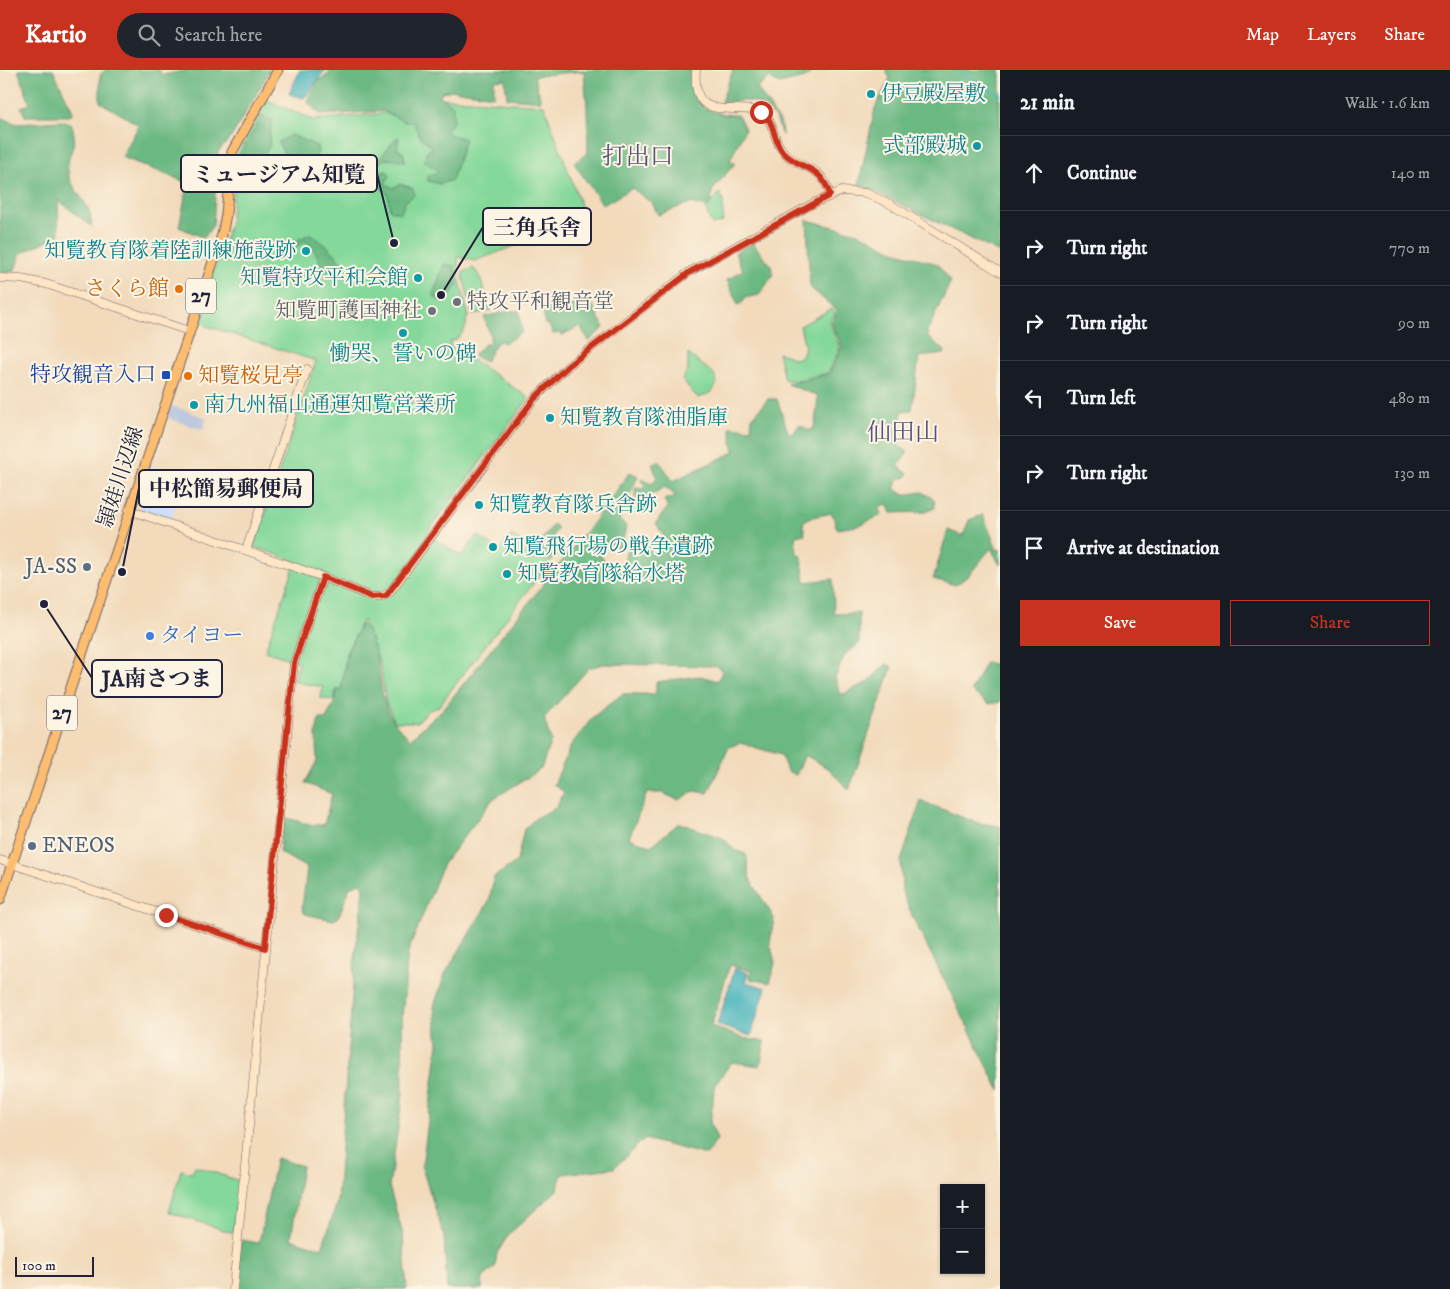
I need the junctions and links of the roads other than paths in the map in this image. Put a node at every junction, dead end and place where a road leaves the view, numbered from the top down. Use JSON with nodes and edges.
{"nodes":[{"id":1,"x":278,"y":70,"type":"edge"},
{"id":2,"x":696,"y":70,"type":"edge"},
{"id":3,"x":830,"y":195,"type":"junction"},
{"id":4,"x":1000,"y":272,"type":"edge"},
{"id":5,"x":0,"y":278,"type":"edge"},
{"id":6,"x":189,"y":331,"type":"junction"},
{"id":7,"x":307,"y":369,"type":"dead end"},
{"id":8,"x":129,"y":510,"type":"junction"},
{"id":9,"x":246,"y":550,"type":"junction"},
{"id":10,"x":323,"y":577,"type":"junction"},
{"id":11,"x":0,"y":860,"type":"edge"},
{"id":12,"x":11,"y":864,"type":"junction"},
{"id":13,"x":0,"y":900,"type":"edge"},
{"id":14,"x":265,"y":948,"type":"junction"},
{"id":15,"x":233,"y":1289,"type":"edge"}],
"edges":[{"from":1,"to":6,"type":"main road","name":"頴娃川辺線","number":"27"},
{"from":2,"to":3,"type":"street"},
{"from":3,"to":4,"type":"street"},
{"from":3,"to":10,"type":"street"},
{"from":5,"to":6,"type":"street"},
{"from":6,"to":8,"type":"main road","name":"頴娃川辺線","number":"27"},
{"from":7,"to":9,"type":"street"},
{"from":8,"to":9,"type":"street"},
{"from":8,"to":12,"type":"main road","name":"頴娃川辺線","number":"27"},
{"from":9,"to":10,"type":"street"},
{"from":10,"to":14,"type":"street"},
{"from":11,"to":12,"type":"street"},
{"from":12,"to":13,"type":"main road","name":"頴娃川辺線","number":"27"},
{"from":12,"to":14,"type":"street"},
{"from":14,"to":15,"type":"street"}]}
